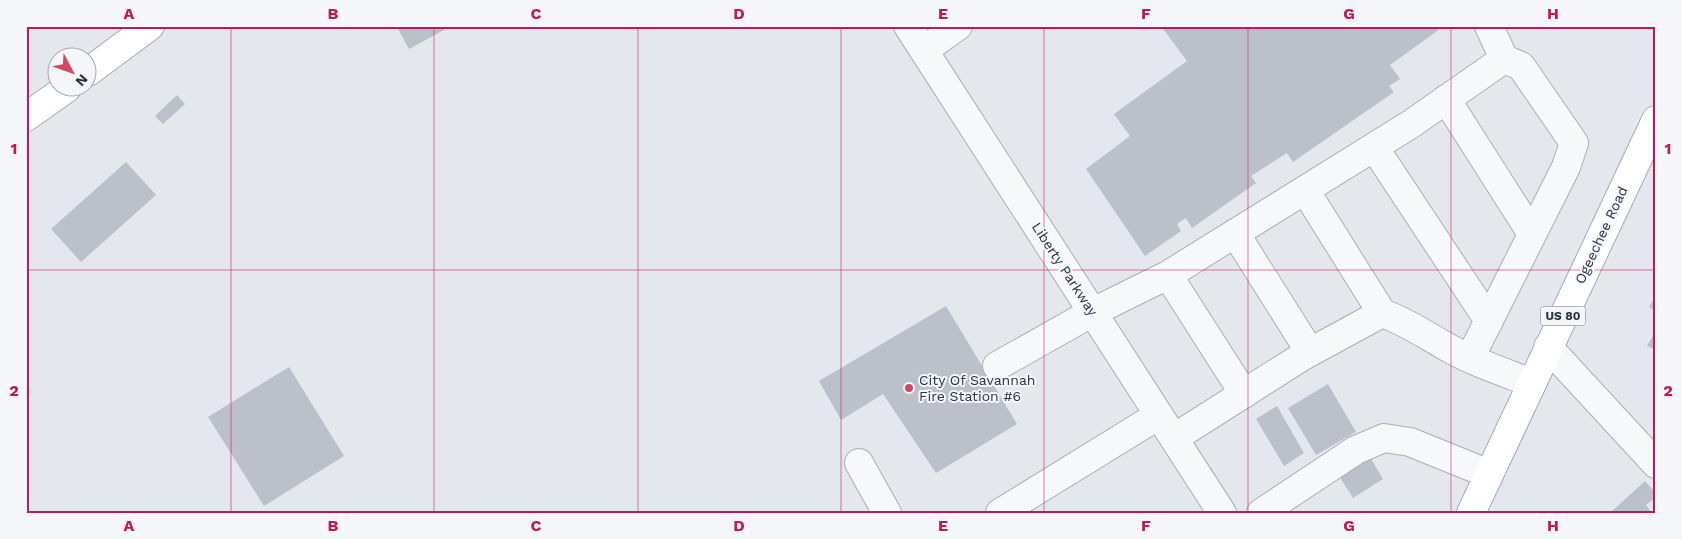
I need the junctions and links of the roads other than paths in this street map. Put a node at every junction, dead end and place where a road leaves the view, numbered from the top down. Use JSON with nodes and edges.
{"nodes":[{"id":1,"x":150,"y":26,"type":"edge"},
{"id":2,"x":908,"y":26,"type":"edge"},
{"id":3,"x":958,"y":26,"type":"edge"},
{"id":4,"x":1489,"y":26,"type":"edge"},
{"id":5,"x":924,"y":50,"type":"junction"},
{"id":6,"x":1504,"y":59,"type":"junction"},
{"id":7,"x":98,"y":65,"type":"edge"},
{"id":8,"x":53,"y":98,"type":"edge"},
{"id":9,"x":1446,"y":99,"type":"junction"},
{"id":10,"x":26,"y":117,"type":"edge"},
{"id":11,"x":1656,"y":120,"type":"edge"},
{"id":12,"x":1374,"y":147,"type":"junction"},
{"id":13,"x":1305,"y":190,"type":"junction"},
{"id":14,"x":1235,"y":233,"type":"junction"},
{"id":15,"x":1532,"y":234,"type":"junction"},
{"id":16,"x":1168,"y":275,"type":"junction"},
{"id":17,"x":1093,"y":312,"type":"junction"},
{"id":18,"x":1382,"y":313,"type":"junction"},
{"id":19,"x":1489,"y":321,"type":"junction"},
{"id":20,"x":1548,"y":347,"type":"junction"},
{"id":21,"x":1310,"y":352,"type":"junction"},
{"id":22,"x":1470,"y":358,"type":"junction"},
{"id":23,"x":997,"y":366,"type":"dead end"},
{"id":24,"x":1532,"y":383,"type":"junction"},
{"id":25,"x":1244,"y":394,"type":"junction"},
{"id":26,"x":1159,"y":415,"type":"junction"},
{"id":27,"x":1174,"y":438,"type":"junction"},
{"id":28,"x":859,"y":463,"type":"dead end"},
{"id":29,"x":1656,"y":464,"type":"edge"},
{"id":30,"x":1489,"y":474,"type":"junction"},
{"id":31,"x":887,"y":513,"type":"edge"},
{"id":32,"x":1000,"y":513,"type":"edge"},
{"id":33,"x":1222,"y":513,"type":"edge"},
{"id":34,"x":1261,"y":513,"type":"edge"},
{"id":35,"x":1470,"y":513,"type":"edge"}],
"edges":[{"from":1,"to":7,"type":"main road"},
{"from":2,"to":5,"type":"street","name":"Liberty Parkway"},
{"from":3,"to":5,"type":"street"},
{"from":4,"to":6,"type":"street"},
{"from":5,"to":17,"type":"street","name":"Liberty Parkway"},
{"from":6,"to":9,"type":"street"},
{"from":6,"to":15,"type":"street"},
{"from":8,"to":10,"type":"main road"},
{"from":9,"to":12,"type":"street"},
{"from":9,"to":15,"type":"street"},
{"from":11,"to":20,"type":"main road","name":"Ogeechee Road","number":"US 80"},
{"from":12,"to":13,"type":"street"},
{"from":12,"to":19,"type":"street"},
{"from":13,"to":14,"type":"street"},
{"from":13,"to":18,"type":"street"},
{"from":14,"to":16,"type":"street"},
{"from":14,"to":21,"type":"street"},
{"from":15,"to":19,"type":"street"},
{"from":16,"to":17,"type":"street"},
{"from":16,"to":25,"type":"street"},
{"from":17,"to":23,"type":"street"},
{"from":17,"to":26,"type":"street","name":"Liberty Parkway"},
{"from":18,"to":21,"type":"street"},
{"from":18,"to":22,"type":"street"},
{"from":19,"to":22,"type":"street"},
{"from":20,"to":24,"type":"main road","name":"Ogeechee Road","number":"US 80"},
{"from":20,"to":29,"type":"street"},
{"from":21,"to":25,"type":"street"},
{"from":22,"to":24,"type":"street"},
{"from":24,"to":30,"type":"main road","name":"Ogeechee Road","number":"US 80"},
{"from":25,"to":27,"type":"street"},
{"from":26,"to":27,"type":"street","name":"Liberty Parkway"},
{"from":26,"to":32,"type":"street"},
{"from":27,"to":33,"type":"street","name":"Liberty Parkway"},
{"from":28,"to":31,"type":"street"},
{"from":30,"to":34,"type":"street"},
{"from":30,"to":35,"type":"main road","name":"Ogeechee Road","number":"US 80"}]}
